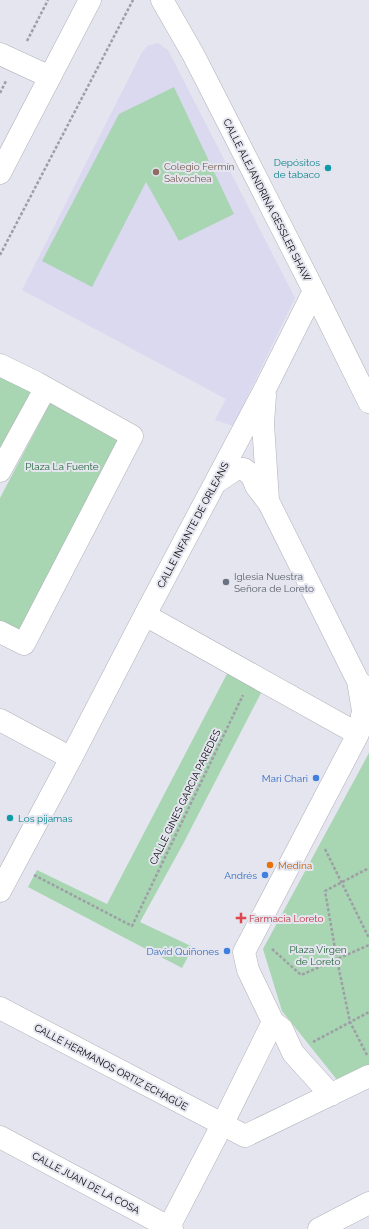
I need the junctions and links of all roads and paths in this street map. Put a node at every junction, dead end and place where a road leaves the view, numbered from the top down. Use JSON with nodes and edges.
{"nodes":[{"id":1,"x":90,"y":0,"type":"edge"},
{"id":2,"x":133,"y":0,"type":"edge"},
{"id":3,"x":162,"y":0,"type":"edge"},
{"id":4,"x":0,"y":54,"type":"edge"},
{"id":5,"x":50,"y":77,"type":"junction"},
{"id":6,"x":0,"y":173,"type":"edge"},
{"id":7,"x":0,"y":255,"type":"edge"},
{"id":8,"x":314,"y":291,"type":"junction"},
{"id":9,"x":0,"y":365,"type":"edge"},
{"id":10,"x":45,"y":389,"type":"junction"},
{"id":11,"x":265,"y":389,"type":"junction"},
{"id":12,"x":369,"y":402,"type":"edge"},
{"id":13,"x":0,"y":471,"type":"edge"},
{"id":14,"x":215,"y":483,"type":"junction"},
{"id":15,"x":269,"y":503,"type":"junction"},
{"id":16,"x":145,"y":616,"type":"junction"},
{"id":17,"x":0,"y":632,"type":"edge"},
{"id":18,"x":252,"y":675,"type":"junction"},
{"id":19,"x":364,"y":686,"type":"edge"},
{"id":20,"x":0,"y":720,"type":"edge"},
{"id":21,"x":362,"y":728,"type":"edge"},
{"id":22,"x":71,"y":758,"type":"junction"},
{"id":23,"x":325,"y":848,"type":"dead end"},
{"id":24,"x":14,"y":865,"type":"junction"},
{"id":25,"x":369,"y":868,"type":"edge"},
{"id":26,"x":342,"y":883,"type":"junction"},
{"id":27,"x":0,"y":891,"type":"edge"},
{"id":28,"x":252,"y":935,"type":"junction"},
{"id":29,"x":369,"y":938,"type":"edge"},
{"id":30,"x":369,"y":945,"type":"edge"},
{"id":31,"x":337,"y":960,"type":"junction"},
{"id":32,"x":0,"y":1008,"type":"edge"},
{"id":33,"x":369,"y":1012,"type":"edge"},
{"id":34,"x":273,"y":1022,"type":"junction"},
{"id":35,"x":350,"y":1022,"type":"junction"},
{"id":36,"x":293,"y":1053,"type":"junction"},
{"id":37,"x":369,"y":1059,"type":"edge"},
{"id":38,"x":369,"y":1076,"type":"edge"},
{"id":39,"x":331,"y":1095,"type":"junction"},
{"id":40,"x":222,"y":1125,"type":"junction"},
{"id":41,"x":0,"y":1137,"type":"edge"},
{"id":42,"x":369,"y":1203,"type":"edge"},
{"id":43,"x":170,"y":1228,"type":"edge"},
{"id":44,"x":319,"y":1229,"type":"edge"}],
"edges":[{"from":1,"to":5,"type":"street"},
{"from":2,"to":7,"type":"path"},
{"from":3,"to":8,"type":"street","name":"CALLE ALEJANDRINA GESSLER SHAW"},
{"from":4,"to":5,"type":"street"},
{"from":5,"to":6,"type":"street"},
{"from":8,"to":11,"type":"street","name":"CALLE INFANTE DE ORLEANS"},
{"from":8,"to":12,"type":"street","name":"CALLE ALEJANDRINA GESSLER SHAW"},
{"from":9,"to":10,"type":"street"},
{"from":10,"to":13,"type":"street"},
{"from":10,"to":17,"type":"street"},
{"from":11,"to":14,"type":"street","name":"CALLE INFANTE DE ORLEANS"},
{"from":11,"to":15,"type":"street"},
{"from":14,"to":15,"type":"street"},
{"from":14,"to":16,"type":"street","name":"CALLE INFANTE DE ORLEANS"},
{"from":15,"to":19,"type":"street"},
{"from":16,"to":18,"type":"street"},
{"from":16,"to":22,"type":"street","name":"CALLE INFANTE DE ORLEANS"},
{"from":18,"to":21,"type":"street"},
{"from":18,"to":24,"type":"path","name":"CALLE GINES GARCIA PAREDES"},
{"from":19,"to":21,"type":"street"},
{"from":20,"to":22,"type":"street"},
{"from":21,"to":28,"type":"street"},
{"from":22,"to":24,"type":"street","name":"CALLE INFANTE DE ORLEANS"},
{"from":23,"to":26,"type":"path"},
{"from":24,"to":27,"type":"street","name":"CALLE INFANTE DE ORLEANS"},
{"from":25,"to":26,"type":"path"},
{"from":26,"to":29,"type":"path"},
{"from":26,"to":31,"type":"path"},
{"from":28,"to":31,"type":"path"},
{"from":28,"to":34,"type":"street"},
{"from":30,"to":31,"type":"path"},
{"from":31,"to":35,"type":"path"},
{"from":32,"to":40,"type":"street","name":"CALLE HERMANOS ORTIZ ECHAGÜE"},
{"from":33,"to":35,"type":"path"},
{"from":34,"to":36,"type":"street"},
{"from":34,"to":40,"type":"street"},
{"from":35,"to":36,"type":"path"},
{"from":35,"to":37,"type":"path"},
{"from":36,"to":39,"type":"street"},
{"from":38,"to":39,"type":"street"},
{"from":39,"to":40,"type":"street","name":"CALLE HERMANOS ORTIZ ECHAGÜE"},
{"from":40,"to":43,"type":"street"},
{"from":41,"to":43,"type":"street","name":"CALLE JUAN DE LA COSA"},
{"from":42,"to":44,"type":"street"}]}
